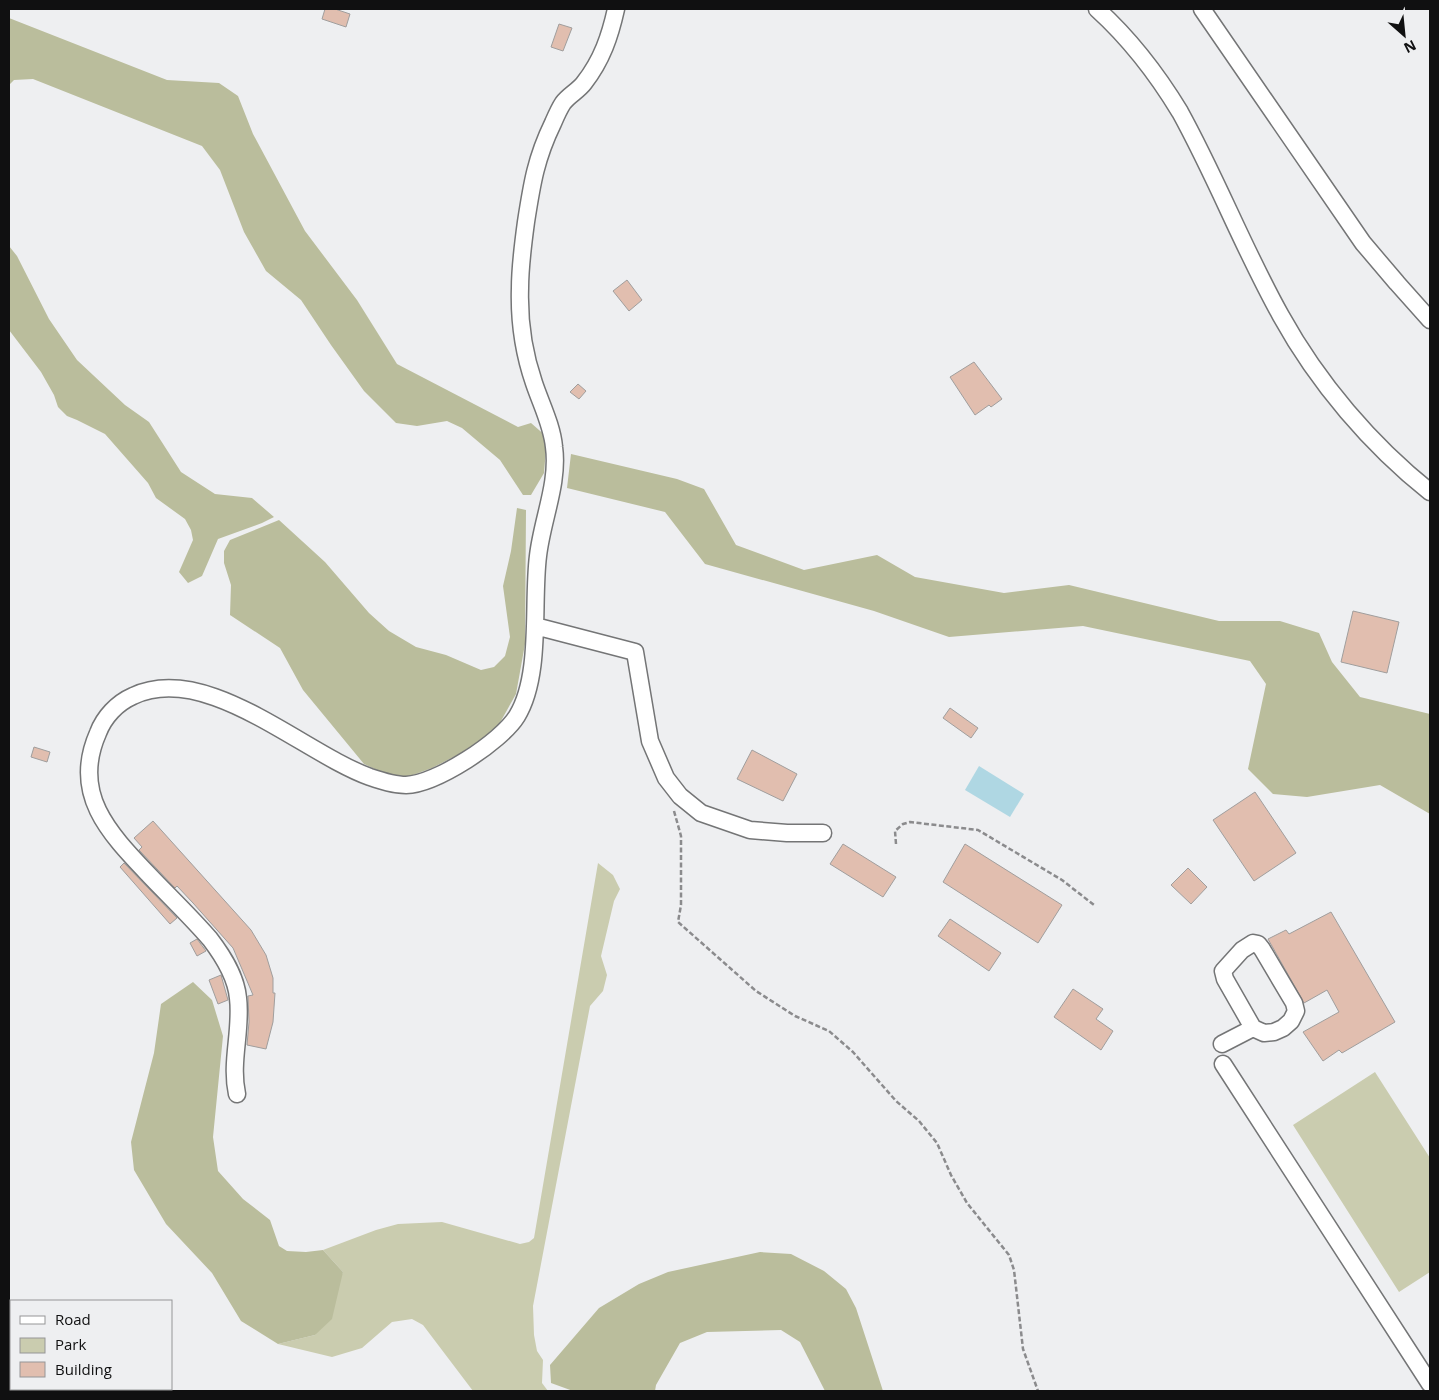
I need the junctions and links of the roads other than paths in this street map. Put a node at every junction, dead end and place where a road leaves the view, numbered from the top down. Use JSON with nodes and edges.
{"nodes":[{"id":1,"x":616,"y":9,"type":"edge"},
{"id":2,"x":1096,"y":9,"type":"edge"},
{"id":3,"x":1202,"y":9,"type":"edge"},
{"id":4,"x":1430,"y":320,"type":"edge"},
{"id":5,"x":1430,"y":492,"type":"edge"},
{"id":6,"x":535,"y":626,"type":"junction"},
{"id":7,"x":823,"y":833,"type":"dead end"},
{"id":8,"x":1253,"y":1028,"type":"junction"},
{"id":9,"x":1222,"y":1044,"type":"dead end"},
{"id":10,"x":1224,"y":1064,"type":"dead end"},
{"id":11,"x":237,"y":1094,"type":"dead end"},
{"id":12,"x":1430,"y":1384,"type":"edge"}],
"edges":[{"from":1,"to":6,"type":"street"},
{"from":2,"to":5,"type":"street"},
{"from":3,"to":4,"type":"street"},
{"from":6,"to":7,"type":"street"},
{"from":6,"to":11,"type":"street"},
{"from":8,"to":8,"type":"street"},
{"from":8,"to":9,"type":"street"},
{"from":10,"to":12,"type":"street"}]}
